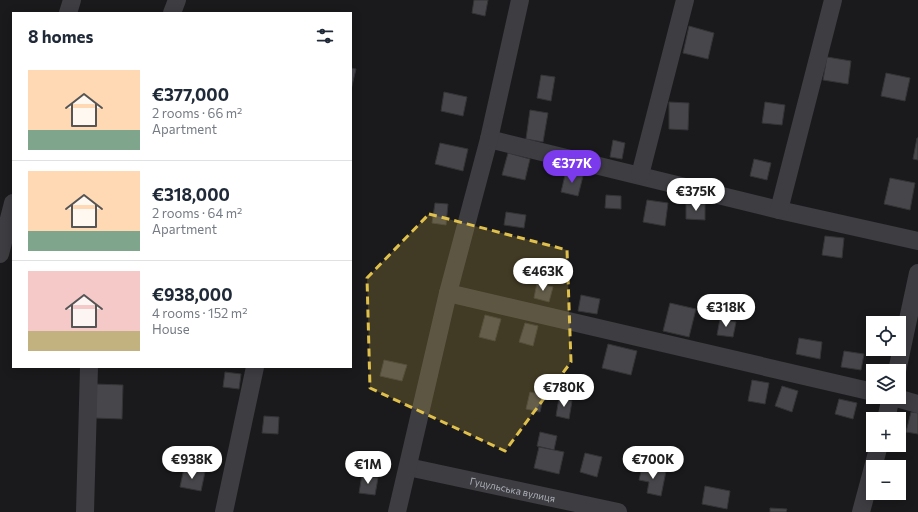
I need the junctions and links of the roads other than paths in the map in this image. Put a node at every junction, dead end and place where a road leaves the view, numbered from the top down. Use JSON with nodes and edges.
{"nodes":[{"id":1,"x":72,"y":0,"type":"edge"},
{"id":2,"x":177,"y":0,"type":"edge"},
{"id":3,"x":520,"y":0,"type":"edge"},
{"id":4,"x":685,"y":0,"type":"edge"},
{"id":5,"x":832,"y":0,"type":"edge"},
{"id":6,"x":68,"y":12,"type":"edge"},
{"id":7,"x":172,"y":12,"type":"edge"},
{"id":8,"x":489,"y":139,"type":"junction"},
{"id":9,"x":640,"y":175,"type":"junction"},
{"id":10,"x":12,"y":207,"type":"edge"},
{"id":11,"x":779,"y":210,"type":"junction"},
{"id":12,"x":918,"y":241,"type":"edge"},
{"id":13,"x":0,"y":254,"type":"edge"},
{"id":14,"x":918,"y":273,"type":"edge"},
{"id":15,"x":448,"y":293,"type":"junction"},
{"id":16,"x":898,"y":364,"type":"edge"},
{"id":17,"x":89,"y":368,"type":"edge"},
{"id":18,"x":255,"y":368,"type":"edge"},
{"id":19,"x":866,"y":390,"type":"edge"},
{"id":20,"x":906,"y":401,"type":"edge"},
{"id":21,"x":918,"y":404,"type":"edge"},
{"id":22,"x":877,"y":452,"type":"edge"},
{"id":23,"x":408,"y":468,"type":"junction"},
{"id":24,"x":85,"y":512,"type":"edge"},
{"id":25,"x":224,"y":512,"type":"edge"},
{"id":26,"x":397,"y":512,"type":"edge"},
{"id":27,"x":618,"y":512,"type":"edge"},
{"id":28,"x":861,"y":512,"type":"edge"}],
"edges":[{"from":1,"to":6,"type":"street"},
{"from":2,"to":7,"type":"street"},
{"from":3,"to":8,"type":"street"},
{"from":4,"to":9,"type":"street"},
{"from":5,"to":11,"type":"street"},
{"from":8,"to":9,"type":"street"},
{"from":8,"to":15,"type":"street"},
{"from":9,"to":11,"type":"street"},
{"from":10,"to":13,"type":"street"},
{"from":11,"to":12,"type":"street"},
{"from":14,"to":16,"type":"street"},
{"from":15,"to":19,"type":"street"},
{"from":15,"to":23,"type":"street"},
{"from":17,"to":24,"type":"street"},
{"from":18,"to":25,"type":"street"},
{"from":20,"to":21,"type":"street"},
{"from":22,"to":28,"type":"street"},
{"from":23,"to":26,"type":"street"},
{"from":23,"to":27,"type":"street","name":"Гуцульська вулиця"}]}
